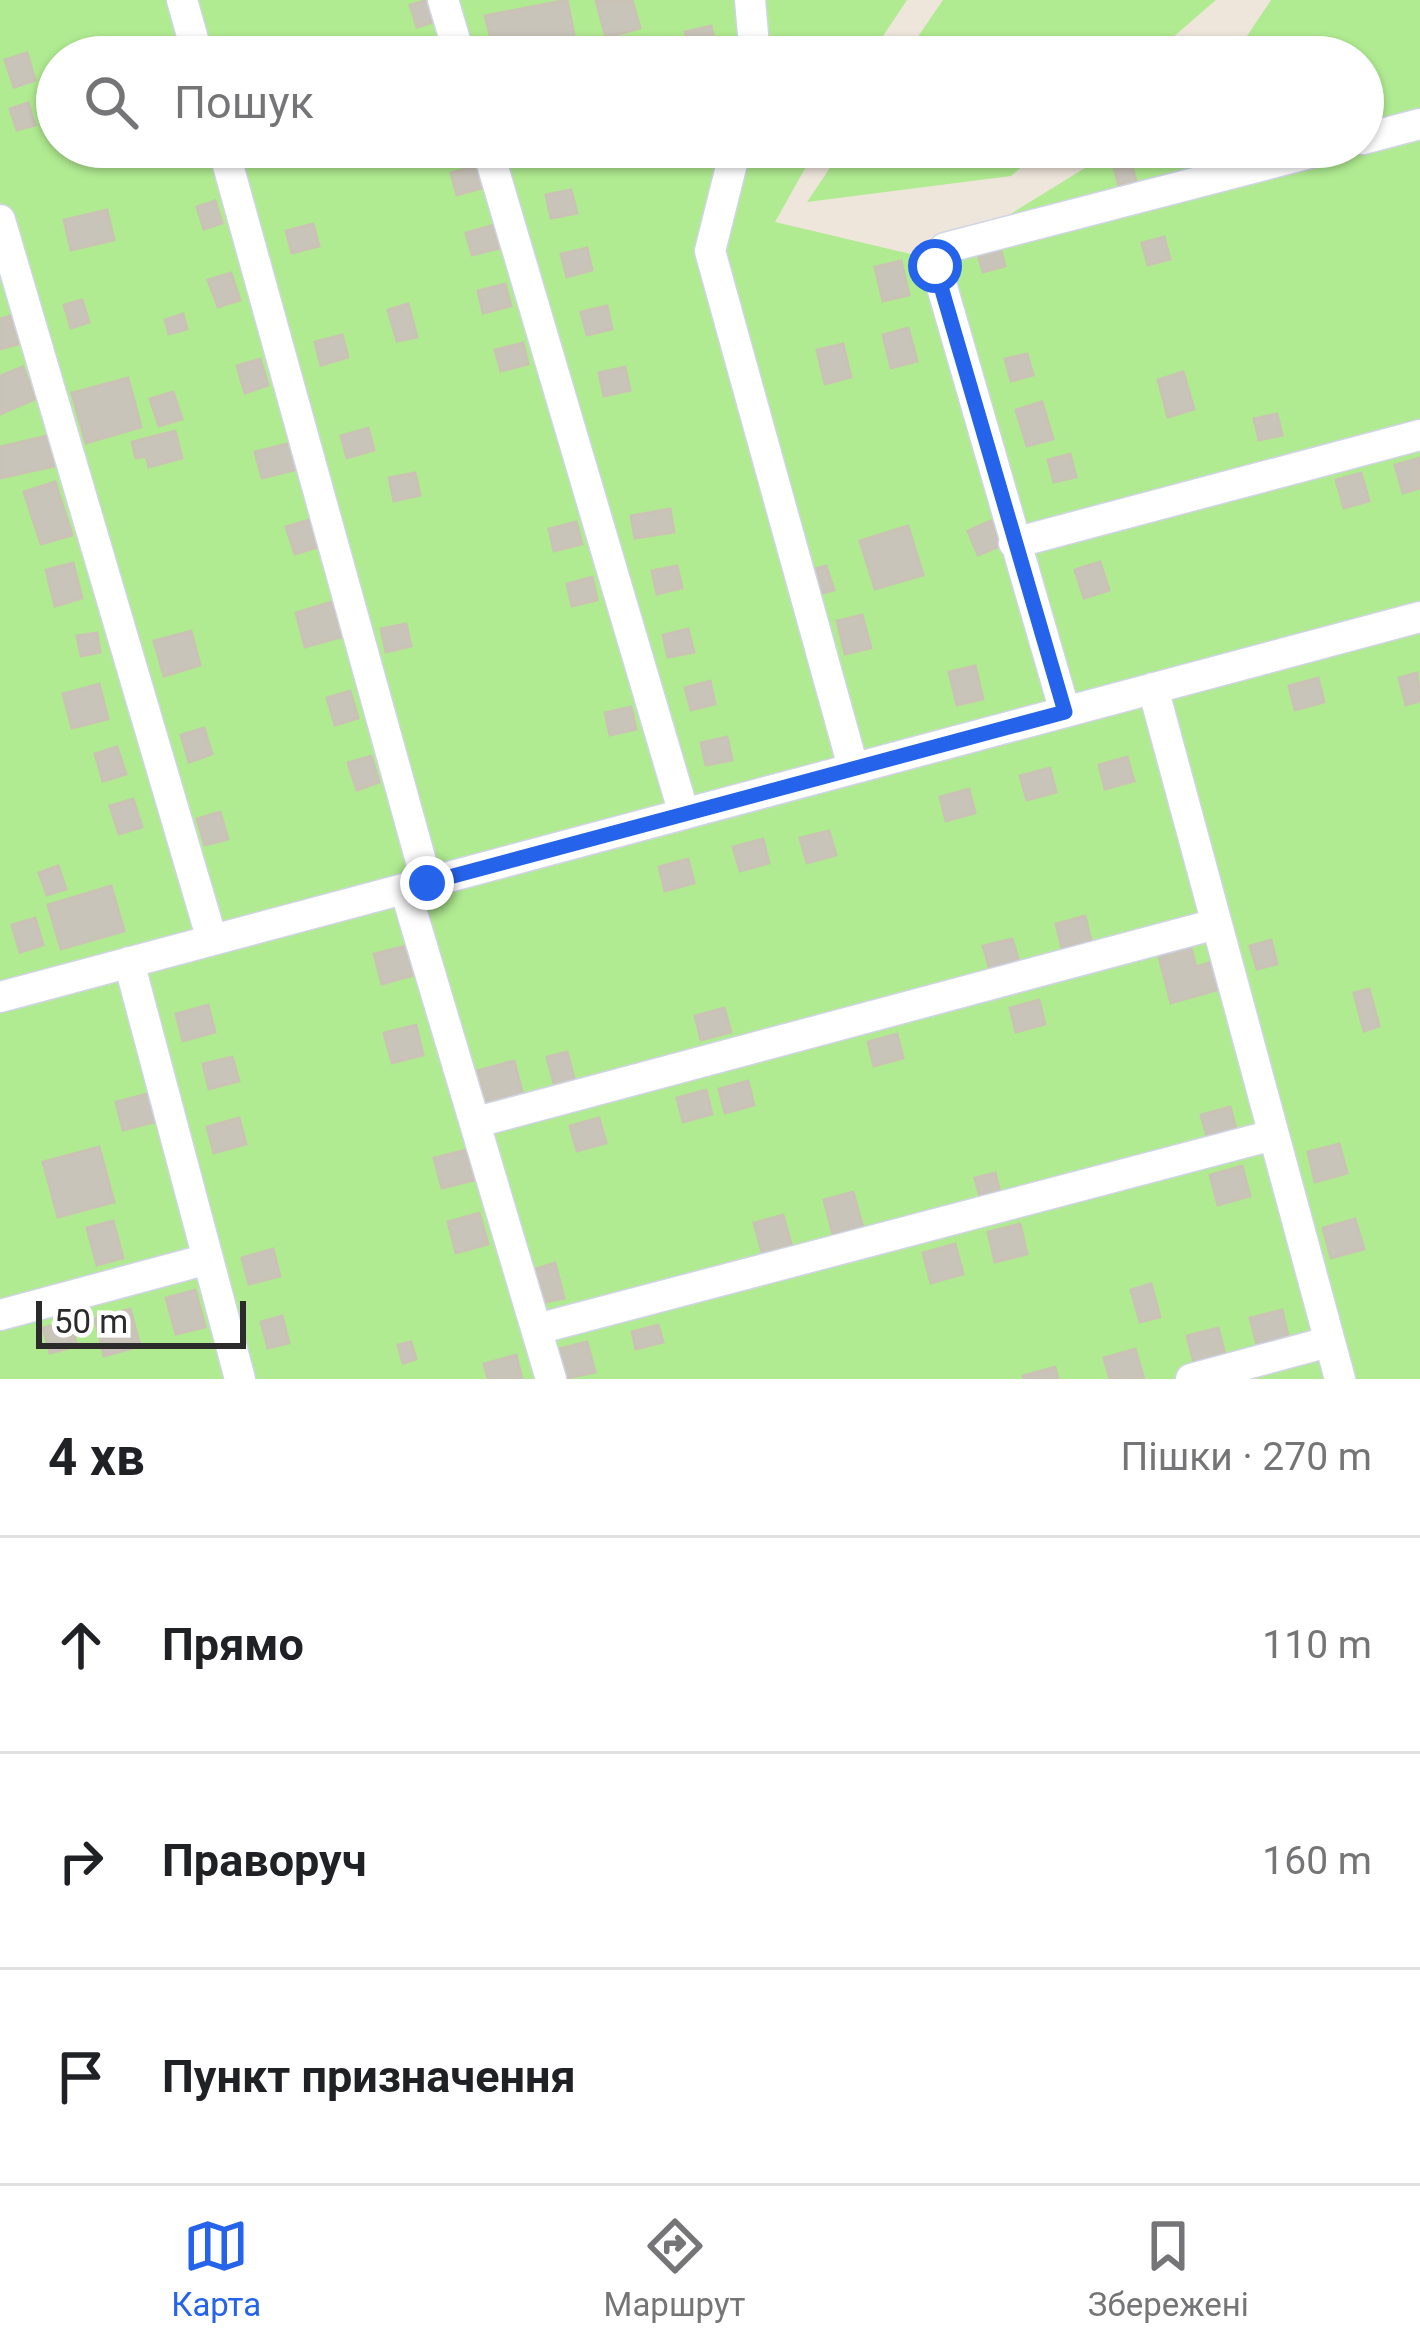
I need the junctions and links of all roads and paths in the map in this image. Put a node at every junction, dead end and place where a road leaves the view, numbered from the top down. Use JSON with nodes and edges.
{"nodes":[{"id":1,"x":182,"y":0,"type":"edge"},
{"id":2,"x":443,"y":0,"type":"edge"},
{"id":3,"x":758,"y":6,"type":"edge"},
{"id":4,"x":191,"y":36,"type":"edge"},
{"id":5,"x":454,"y":36,"type":"edge"},
{"id":6,"x":756,"y":36,"type":"edge"},
{"id":7,"x":1420,"y":124,"type":"edge"},
{"id":8,"x":1384,"y":133,"type":"edge"},
{"id":9,"x":228,"y":168,"type":"edge"},
{"id":10,"x":493,"y":168,"type":"edge"},
{"id":11,"x":731,"y":168,"type":"edge"},
{"id":12,"x":1253,"y":168,"type":"edge"},
{"id":13,"x":0,"y":220,"type":"edge"},
{"id":14,"x":1420,"y":435,"type":"edge"},
{"id":15,"x":1014,"y":543,"type":"junction"},
{"id":16,"x":1420,"y":619,"type":"edge"},
{"id":17,"x":1153,"y":688,"type":"junction"},
{"id":18,"x":1065,"y":712,"type":"junction"},
{"id":19,"x":853,"y":767,"type":"junction"},
{"id":20,"x":684,"y":814,"type":"junction"},
{"id":21,"x":416,"y":886,"type":"junction"},
{"id":22,"x":1216,"y":924,"type":"junction"},
{"id":23,"x":212,"y":940,"type":"junction"},
{"id":24,"x":129,"y":962,"type":"junction"},
{"id":25,"x":0,"y":997,"type":"edge"},
{"id":26,"x":477,"y":1123,"type":"junction"},
{"id":27,"x":1273,"y":1135,"type":"junction"},
{"id":28,"x":208,"y":1259,"type":"junction"},
{"id":29,"x":0,"y":1315,"type":"edge"},
{"id":30,"x":537,"y":1329,"type":"junction"},
{"id":31,"x":1328,"y":1342,"type":"junction"},
{"id":32,"x":240,"y":1379,"type":"edge"},
{"id":33,"x":550,"y":1379,"type":"edge"},
{"id":34,"x":1191,"y":1379,"type":"edge"},
{"id":35,"x":1340,"y":1379,"type":"edge"}],
"edges":[{"from":1,"to":4,"type":"street"},
{"from":2,"to":5,"type":"street"},
{"from":3,"to":6,"type":"street"},
{"from":7,"to":8,"type":"street"},
{"from":9,"to":21,"type":"street"},
{"from":10,"to":20,"type":"street"},
{"from":11,"to":19,"type":"street"},
{"from":12,"to":15,"type":"street"},
{"from":13,"to":23,"type":"street"},
{"from":14,"to":15,"type":"street"},
{"from":15,"to":18,"type":"street"},
{"from":16,"to":17,"type":"street"},
{"from":17,"to":18,"type":"street"},
{"from":17,"to":22,"type":"street"},
{"from":18,"to":19,"type":"street"},
{"from":19,"to":20,"type":"street"},
{"from":20,"to":21,"type":"street"},
{"from":21,"to":23,"type":"street"},
{"from":21,"to":26,"type":"street"},
{"from":22,"to":26,"type":"street"},
{"from":22,"to":27,"type":"street"},
{"from":23,"to":24,"type":"street"},
{"from":24,"to":25,"type":"street"},
{"from":24,"to":28,"type":"street"},
{"from":26,"to":30,"type":"street"},
{"from":27,"to":30,"type":"street"},
{"from":27,"to":31,"type":"street"},
{"from":28,"to":29,"type":"street"},
{"from":28,"to":32,"type":"street"},
{"from":30,"to":33,"type":"street"},
{"from":31,"to":34,"type":"street"},
{"from":31,"to":35,"type":"street"}]}
